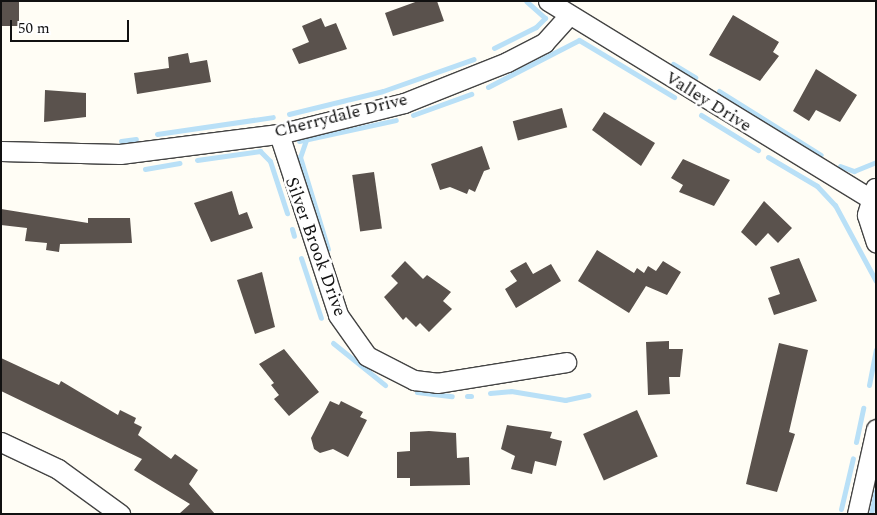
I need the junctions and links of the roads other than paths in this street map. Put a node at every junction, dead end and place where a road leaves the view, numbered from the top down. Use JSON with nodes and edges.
{"nodes":[{"id":1,"x":548,"y":1,"type":"edge"},
{"id":2,"x":568,"y":16,"type":"junction"},
{"id":3,"x":279,"y":134,"type":"junction"},
{"id":4,"x":1,"y":151,"type":"edge"},
{"id":5,"x":873,"y":193,"type":"edge"},
{"id":6,"x":876,"y":243,"type":"edge"},
{"id":7,"x":566,"y":362,"type":"dead end"},
{"id":8,"x":876,"y":429,"type":"edge"},
{"id":9,"x":1,"y":442,"type":"edge"},
{"id":10,"x":120,"y":514,"type":"edge"},
{"id":11,"x":857,"y":514,"type":"edge"}],
"edges":[{"from":1,"to":2,"type":"street","name":"Valley Drive"},
{"from":2,"to":3,"type":"street","name":"Cherrydale Drive"},
{"from":2,"to":5,"type":"street","name":"Valley Drive"},
{"from":3,"to":4,"type":"street","name":"Cherrydale Drive"},
{"from":3,"to":7,"type":"street","name":"Silver Brook Drive"},
{"from":5,"to":6,"type":"street"},
{"from":8,"to":11,"type":"street"},
{"from":9,"to":10,"type":"street"}]}
